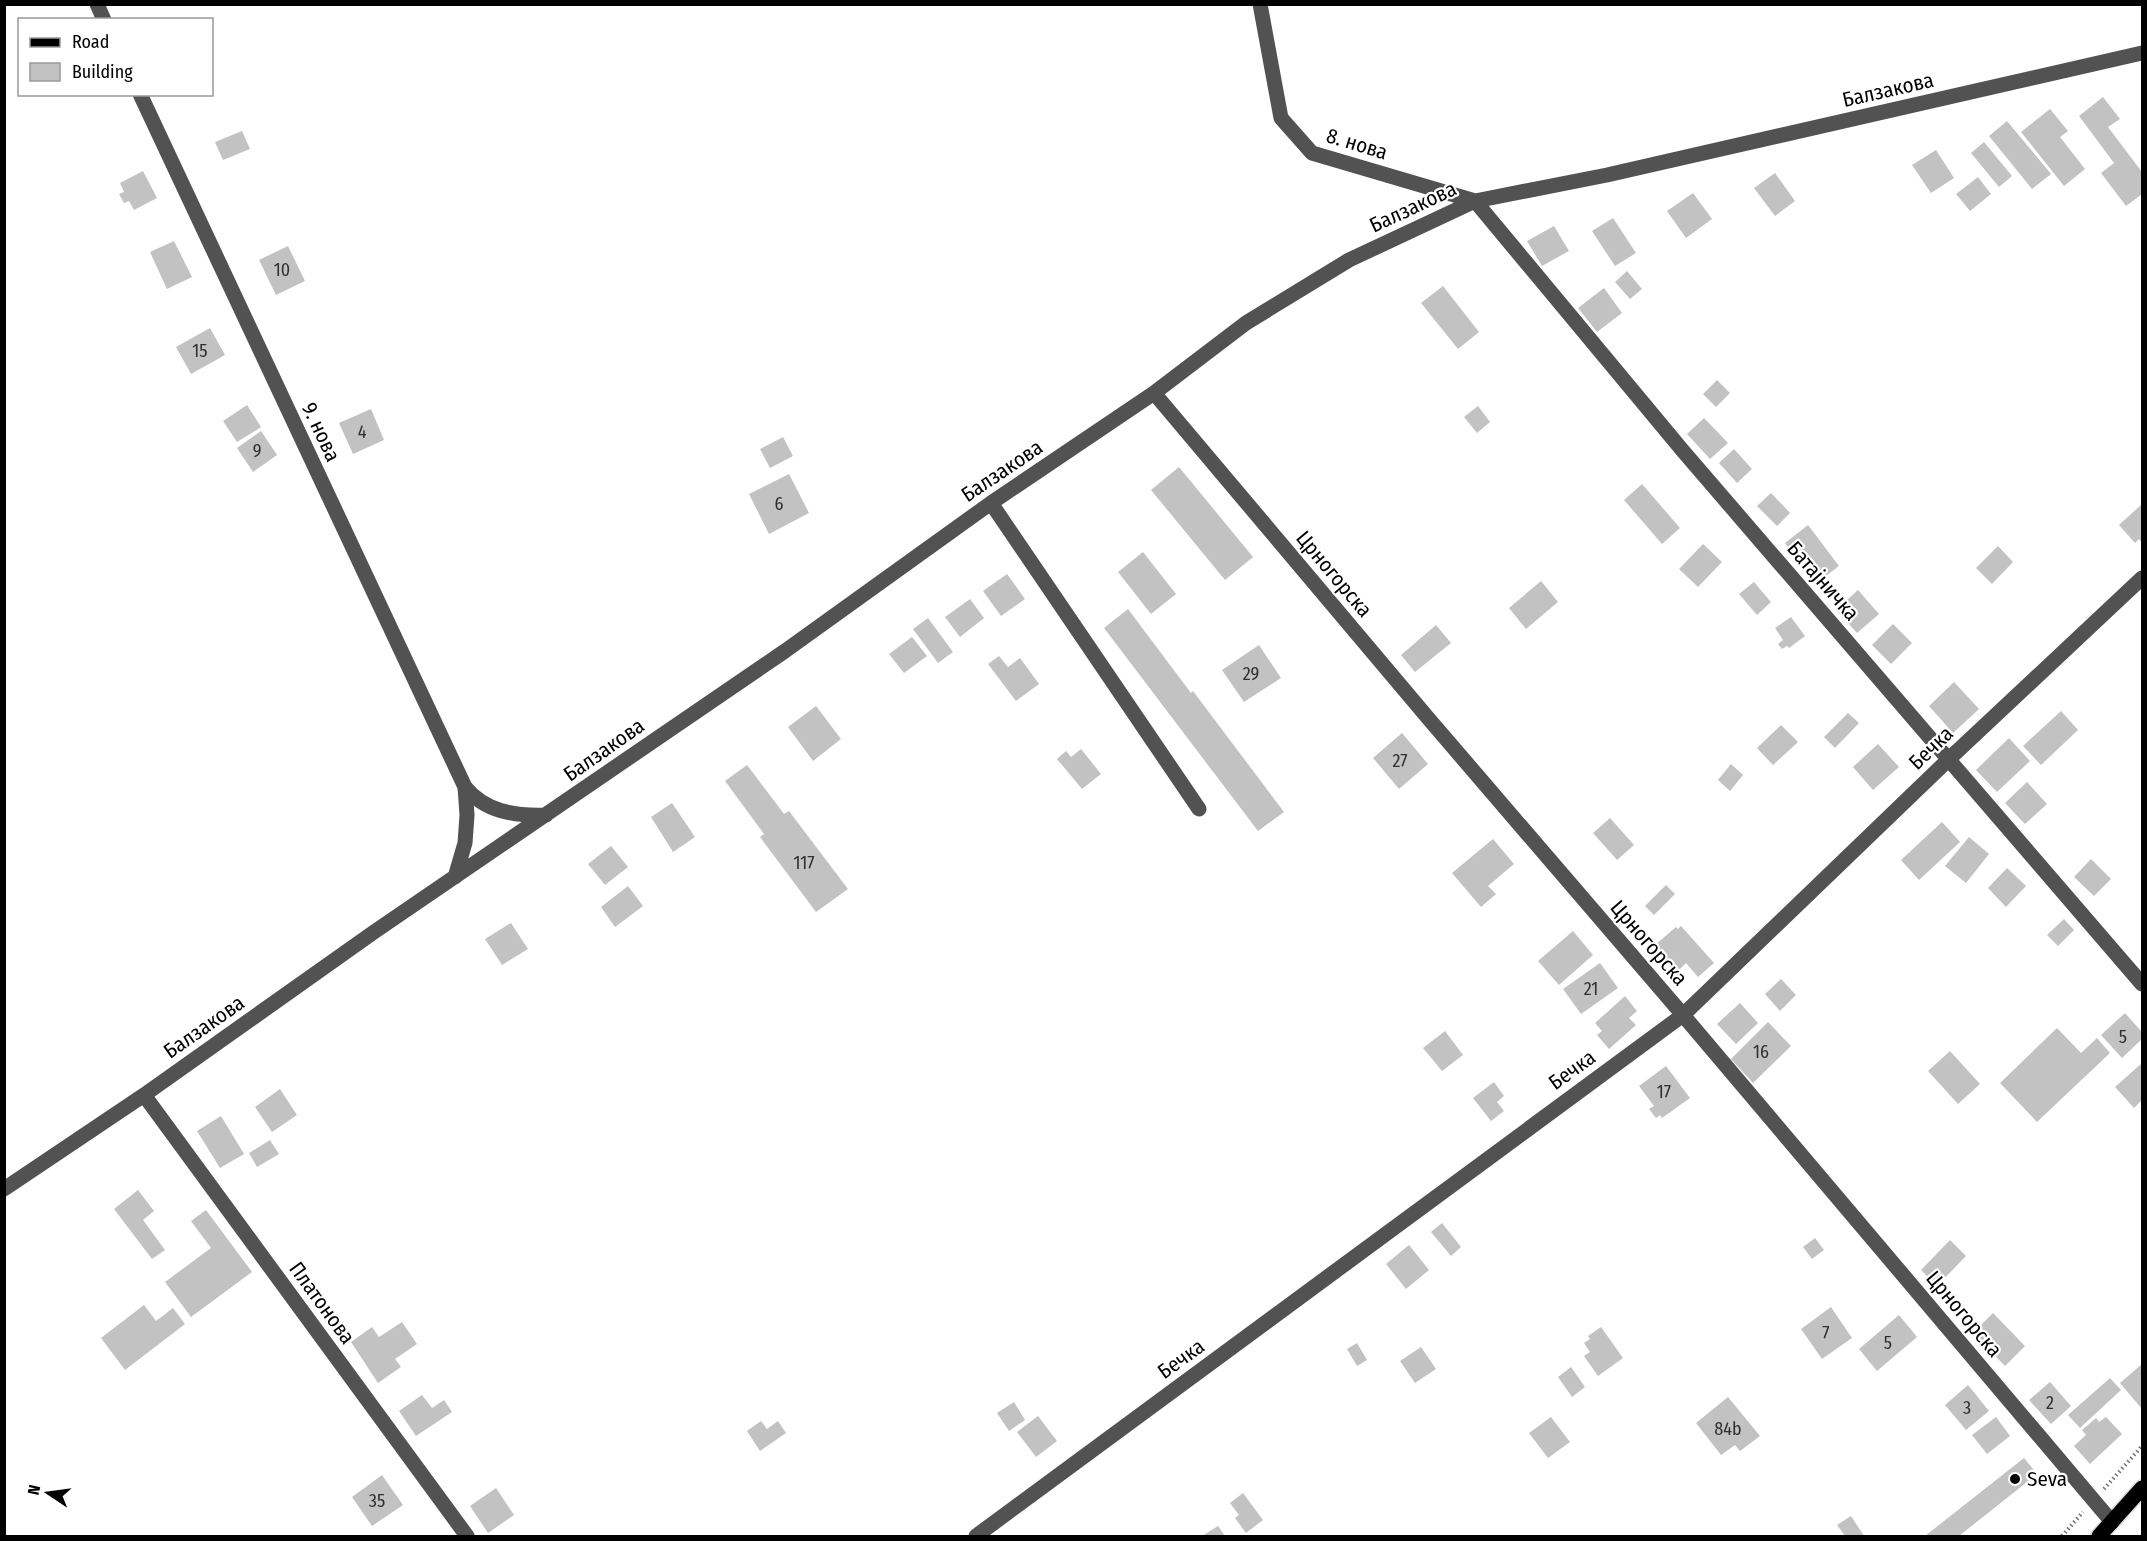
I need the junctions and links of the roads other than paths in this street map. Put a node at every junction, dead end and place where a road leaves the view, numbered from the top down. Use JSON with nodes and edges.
{"nodes":[{"id":1,"x":97,"y":4,"type":"edge"},
{"id":2,"x":1260,"y":4,"type":"edge"},
{"id":3,"x":103,"y":18,"type":"edge"},
{"id":4,"x":2142,"y":53,"type":"edge"},
{"id":5,"x":141,"y":96,"type":"edge"},
{"id":6,"x":1475,"y":201,"type":"junction"},
{"id":7,"x":1154,"y":393,"type":"junction"},
{"id":8,"x":991,"y":503,"type":"junction"},
{"id":9,"x":2142,"y":578,"type":"edge"},
{"id":10,"x":1949,"y":759,"type":"junction"},
{"id":11,"x":465,"y":787,"type":"junction"},
{"id":12,"x":1199,"y":809,"type":"dead end"},
{"id":13,"x":548,"y":814,"type":"junction"},
{"id":14,"x":455,"y":877,"type":"junction"},
{"id":15,"x":2142,"y":984,"type":"edge"},
{"id":16,"x":1683,"y":1015,"type":"junction"},
{"id":17,"x":144,"y":1095,"type":"junction"},
{"id":18,"x":4,"y":1189,"type":"edge"},
{"id":19,"x":2142,"y":1488,"type":"edge"},
{"id":20,"x":2112,"y":1522,"type":"junction"},
{"id":21,"x":467,"y":1536,"type":"edge"},
{"id":22,"x":976,"y":1536,"type":"edge"},
{"id":23,"x":2099,"y":1536,"type":"edge"}],
"edges":[{"from":1,"to":3,"type":"street"},
{"from":2,"to":6,"type":"street","name":"8. нова"},
{"from":4,"to":6,"type":"street","name":"Балзакова"},
{"from":5,"to":11,"type":"street","name":"9. нова"},
{"from":6,"to":7,"type":"street","name":"Балзакова"},
{"from":6,"to":10,"type":"street","name":"Батајничка"},
{"from":7,"to":8,"type":"street","name":"Балзакова"},
{"from":7,"to":16,"type":"street","name":"Црногорска"},
{"from":8,"to":12,"type":"street"},
{"from":8,"to":13,"type":"street","name":"Балзакова"},
{"from":9,"to":10,"type":"street","name":"Бечка"},
{"from":10,"to":15,"type":"street","name":"Батајничка"},
{"from":10,"to":16,"type":"street","name":"Бечка"},
{"from":11,"to":13,"type":"street","name":"9. нова"},
{"from":11,"to":14,"type":"street","name":"9. нова"},
{"from":13,"to":14,"type":"street","name":"Балзакова"},
{"from":14,"to":17,"type":"street","name":"Балзакова"},
{"from":16,"to":20,"type":"street","name":"Црногорска"},
{"from":16,"to":22,"type":"street","name":"Бечка"},
{"from":17,"to":18,"type":"street","name":"Балзакова"},
{"from":17,"to":21,"type":"street","name":"Платонова"},
{"from":19,"to":20,"type":"main road"},
{"from":20,"to":23,"type":"main road"}]}
